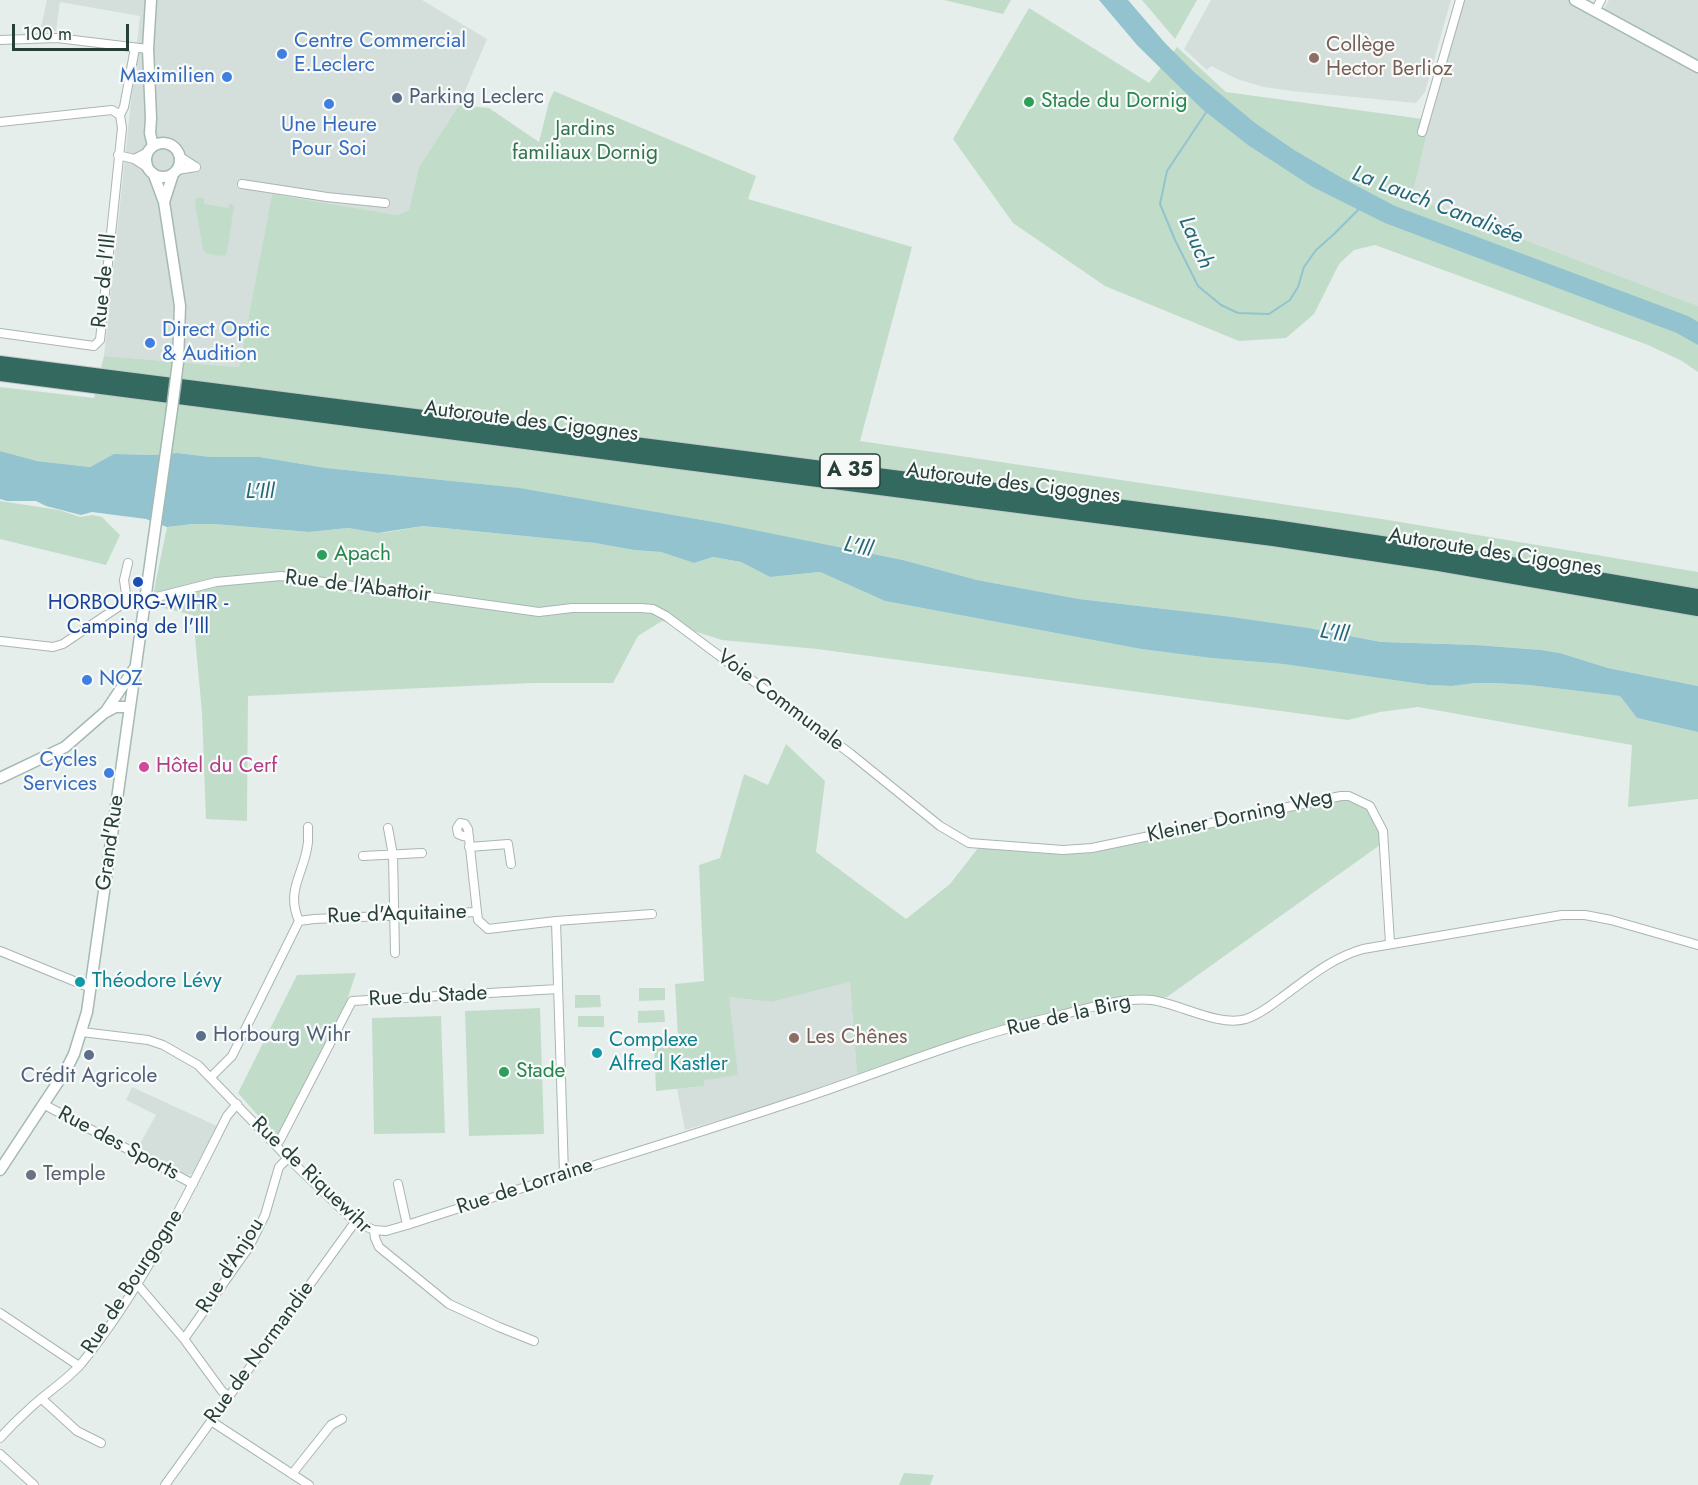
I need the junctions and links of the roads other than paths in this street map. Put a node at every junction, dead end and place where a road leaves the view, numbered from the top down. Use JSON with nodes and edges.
{"nodes":[{"id":1,"x":151,"y":0,"type":"edge"},
{"id":2,"x":1460,"y":0,"type":"edge"},
{"id":3,"x":1575,"y":0,"type":"edge"},
{"id":4,"x":1601,"y":0,"type":"edge"},
{"id":5,"x":1595,"y":11,"type":"junction"},
{"id":6,"x":0,"y":40,"type":"edge"},
{"id":7,"x":135,"y":48,"type":"junction"},
{"id":8,"x":148,"y":49,"type":"junction"},
{"id":9,"x":1698,"y":67,"type":"edge"},
{"id":10,"x":120,"y":115,"type":"junction"},
{"id":11,"x":151,"y":118,"type":"junction"},
{"id":12,"x":0,"y":122,"type":"edge"},
{"id":13,"x":1422,"y":132,"type":"dead end"},
{"id":14,"x":168,"y":144,"type":"junction"},
{"id":15,"x":151,"y":149,"type":"junction"},
{"id":16,"x":118,"y":155,"type":"junction"},
{"id":17,"x":179,"y":156,"type":"junction"},
{"id":18,"x":134,"y":159,"type":"junction"},
{"id":19,"x":151,"y":171,"type":"junction"},
{"id":20,"x":175,"y":172,"type":"junction"},
{"id":21,"x":242,"y":184,"type":"dead end"},
{"id":22,"x":164,"y":202,"type":"junction"},
{"id":23,"x":385,"y":203,"type":"dead end"},
{"id":24,"x":0,"y":333,"type":"edge"},
{"id":25,"x":0,"y":363,"type":"edge"},
{"id":26,"x":0,"y":374,"type":"edge"},
{"id":27,"x":128,"y":563,"type":"dead end"},
{"id":28,"x":1698,"y":596,"type":"edge"},
{"id":29,"x":144,"y":600,"type":"junction"},
{"id":30,"x":127,"y":601,"type":"junction"},
{"id":31,"x":572,"y":608,"type":"joint"},
{"id":32,"x":1698,"y":609,"type":"edge"},
{"id":33,"x":0,"y":641,"type":"edge"},
{"id":34,"x":136,"y":666,"type":"junction"},
{"id":35,"x":131,"y":703,"type":"junction"},
{"id":36,"x":107,"y":709,"type":"junction"},
{"id":37,"x":0,"y":778,"type":"edge"},
{"id":38,"x":308,"y":827,"type":"dead end"},
{"id":39,"x":388,"y":828,"type":"dead end"},
{"id":40,"x":469,"y":837,"type":"dead end"},
{"id":41,"x":969,"y":843,"type":"joint"},
{"id":42,"x":469,"y":847,"type":"junction"},
{"id":43,"x":422,"y":853,"type":"dead end"},
{"id":44,"x":393,"y":855,"type":"junction"},
{"id":45,"x":363,"y":856,"type":"dead end"},
{"id":46,"x":511,"y":864,"type":"dead end"},
{"id":47,"x":477,"y":912,"type":"junction"},
{"id":48,"x":652,"y":914,"type":"dead end"},
{"id":49,"x":394,"y":915,"type":"junction"},
{"id":50,"x":299,"y":921,"type":"junction"},
{"id":51,"x":556,"y":921,"type":"junction"},
{"id":52,"x":1390,"y":943,"type":"junction"},
{"id":53,"x":1698,"y":945,"type":"edge"},
{"id":54,"x":0,"y":951,"type":"edge"},
{"id":55,"x":395,"y":953,"type":"dead end"},
{"id":56,"x":91,"y":988,"type":"junction"},
{"id":57,"x":558,"y":989,"type":"junction"},
{"id":58,"x":82,"y":1032,"type":"junction"},
{"id":59,"x":211,"y":1077,"type":"junction"},
{"id":60,"x":43,"y":1104,"type":"junction"},
{"id":61,"x":237,"y":1104,"type":"junction"},
{"id":62,"x":276,"y":1145,"type":"junction"},
{"id":63,"x":644,"y":1149,"type":"joint"},
{"id":64,"x":288,"y":1158,"type":"junction"},
{"id":65,"x":0,"y":1170,"type":"edge"},
{"id":66,"x":564,"y":1174,"type":"junction"},
{"id":67,"x":193,"y":1184,"type":"junction"},
{"id":68,"x":398,"y":1184,"type":"dead end"},
{"id":69,"x":355,"y":1222,"type":"junction"},
{"id":70,"x":407,"y":1225,"type":"junction"},
{"id":71,"x":374,"y":1230,"type":"junction"},
{"id":72,"x":137,"y":1284,"type":"junction"},
{"id":73,"x":0,"y":1313,"type":"edge"},
{"id":74,"x":184,"y":1339,"type":"junction"},
{"id":75,"x":534,"y":1341,"type":"dead end"},
{"id":76,"x":79,"y":1366,"type":"junction"},
{"id":77,"x":228,"y":1396,"type":"junction"},
{"id":78,"x":42,"y":1399,"type":"junction"},
{"id":79,"x":342,"y":1419,"type":"dead end"},
{"id":80,"x":210,"y":1421,"type":"junction"},
{"id":81,"x":0,"y":1438,"type":"edge"},
{"id":82,"x":101,"y":1443,"type":"dead end"},
{"id":83,"x":0,"y":1454,"type":"edge"},
{"id":84,"x":292,"y":1474,"type":"junction"},
{"id":85,"x":34,"y":1485,"type":"edge"},
{"id":86,"x":165,"y":1485,"type":"edge"},
{"id":87,"x":309,"y":1485,"type":"edge"}],
"edges":[{"from":1,"to":8,"type":"main road"},
{"from":2,"to":13,"type":"street"},
{"from":3,"to":5,"type":"main road"},
{"from":4,"to":5,"type":"street"},
{"from":5,"to":9,"type":"main road"},
{"from":6,"to":7,"type":"street"},
{"from":7,"to":8,"type":"street"},
{"from":7,"to":10,"type":"street","name":"Rue de l'Ill"},
{"from":8,"to":11,"type":"main road"},
{"from":10,"to":12,"type":"street"},
{"from":10,"to":16,"type":"street","name":"Rue de l'Ill"},
{"from":11,"to":14,"type":"main road"},
{"from":11,"to":15,"type":"main road"},
{"from":14,"to":15,"type":"main road"},
{"from":14,"to":17,"type":"main road"},
{"from":15,"to":18,"type":"street"},
{"from":15,"to":19,"type":"main road"},
{"from":16,"to":18,"type":"street"},
{"from":16,"to":24,"type":"street","name":"Rue de l'Ill"},
{"from":17,"to":20,"type":"main road"},
{"from":17,"to":20,"type":"street"},
{"from":18,"to":19,"type":"street"},
{"from":19,"to":20,"type":"main road"},
{"from":19,"to":22,"type":"main road"},
{"from":20,"to":22,"type":"main road"},
{"from":21,"to":23,"type":"street"},
{"from":22,"to":29,"type":"main road","name":"Grand'Rue","bridge":true},
{"from":25,"to":28,"type":"highway","name":"Autoroute des Cigognes","number":"A 35"},
{"from":26,"to":32,"type":"highway","name":"Autoroute des Cigognes","number":"A 35"},
{"from":27,"to":30,"type":"street"},
{"from":29,"to":30,"type":"street","name":"Rue de l'Abattoir"},
{"from":29,"to":31,"type":"street","name":"Rue de l'Abattoir"},
{"from":29,"to":34,"type":"main road","name":"Grand'Rue"},
{"from":30,"to":33,"type":"street"},
{"from":31,"to":41,"type":"street","name":"Voie Communale"},
{"from":34,"to":35,"type":"main road","name":"Grand'Rue"},
{"from":34,"to":36,"type":"main road"},
{"from":35,"to":36,"type":"main road"},
{"from":35,"to":56,"type":"main road","name":"Grand'Rue"},
{"from":36,"to":37,"type":"main road"},
{"from":38,"to":50,"type":"street"},
{"from":39,"to":44,"type":"street"},
{"from":40,"to":42,"type":"street"},
{"from":41,"to":52,"type":"street","name":"Kleiner Dorning Weg"},
{"from":42,"to":46,"type":"street"},
{"from":42,"to":47,"type":"street"},
{"from":43,"to":44,"type":"street"},
{"from":44,"to":45,"type":"street"},
{"from":44,"to":49,"type":"street"},
{"from":47,"to":49,"type":"street","name":"Rue d'Aquitaine"},
{"from":47,"to":51,"type":"street","name":"Rue d'Aquitaine"},
{"from":48,"to":51,"type":"street"},
{"from":49,"to":50,"type":"street","name":"Rue d'Aquitaine"},
{"from":49,"to":55,"type":"street"},
{"from":50,"to":59,"type":"street"},
{"from":51,"to":57,"type":"street"},
{"from":52,"to":53,"type":"street","name":"Rue de la Birg"},
{"from":52,"to":63,"type":"street","name":"Rue de la Birg"},
{"from":54,"to":56,"type":"street"},
{"from":56,"to":58,"type":"main road","name":"Grand'Rue"},
{"from":57,"to":62,"type":"street","name":"Rue du Stade"},
{"from":57,"to":66,"type":"street"},
{"from":58,"to":59,"type":"street","name":"Rue de Riquewihr"},
{"from":58,"to":60,"type":"main road","name":"Grand'Rue"},
{"from":59,"to":61,"type":"street","name":"Rue de Riquewihr"},
{"from":60,"to":65,"type":"main road","name":"Grand'Rue"},
{"from":60,"to":67,"type":"street","name":"Rue des Sports"},
{"from":61,"to":62,"type":"street","name":"Rue de Riquewihr"},
{"from":61,"to":67,"type":"street","name":"Rue de Bourgogne"},
{"from":62,"to":64,"type":"street","name":"Rue de Riquewihr"},
{"from":63,"to":66,"type":"street","name":"Rue de Lorraine"},
{"from":64,"to":69,"type":"street","name":"Rue de Riquewihr"},
{"from":64,"to":74,"type":"street","name":"Rue d'Anjou"},
{"from":66,"to":70,"type":"street","name":"Rue de Lorraine"},
{"from":67,"to":72,"type":"street","name":"Rue de Bourgogne"},
{"from":68,"to":70,"type":"street"},
{"from":69,"to":71,"type":"street","name":"Rue de Riquewihr"},
{"from":69,"to":77,"type":"street","name":"Rue de Normandie"},
{"from":70,"to":71,"type":"street","name":"Rue de Lorraine"},
{"from":71,"to":75,"type":"street","name":"Rue de Riquewihr"},
{"from":72,"to":74,"type":"street"},
{"from":72,"to":76,"type":"street","name":"Rue de Bourgogne"},
{"from":73,"to":76,"type":"street"},
{"from":74,"to":77,"type":"street"},
{"from":76,"to":78,"type":"street","name":"Rue de Bourgogne"},
{"from":77,"to":80,"type":"street","name":"Rue de Normandie"},
{"from":78,"to":81,"type":"street","name":"Rue de Bourgogne"},
{"from":78,"to":82,"type":"street"},
{"from":79,"to":84,"type":"street"},
{"from":80,"to":84,"type":"street"},
{"from":80,"to":86,"type":"street","name":"Rue de Normandie"},
{"from":83,"to":85,"type":"street"},
{"from":84,"to":87,"type":"street"}]}
